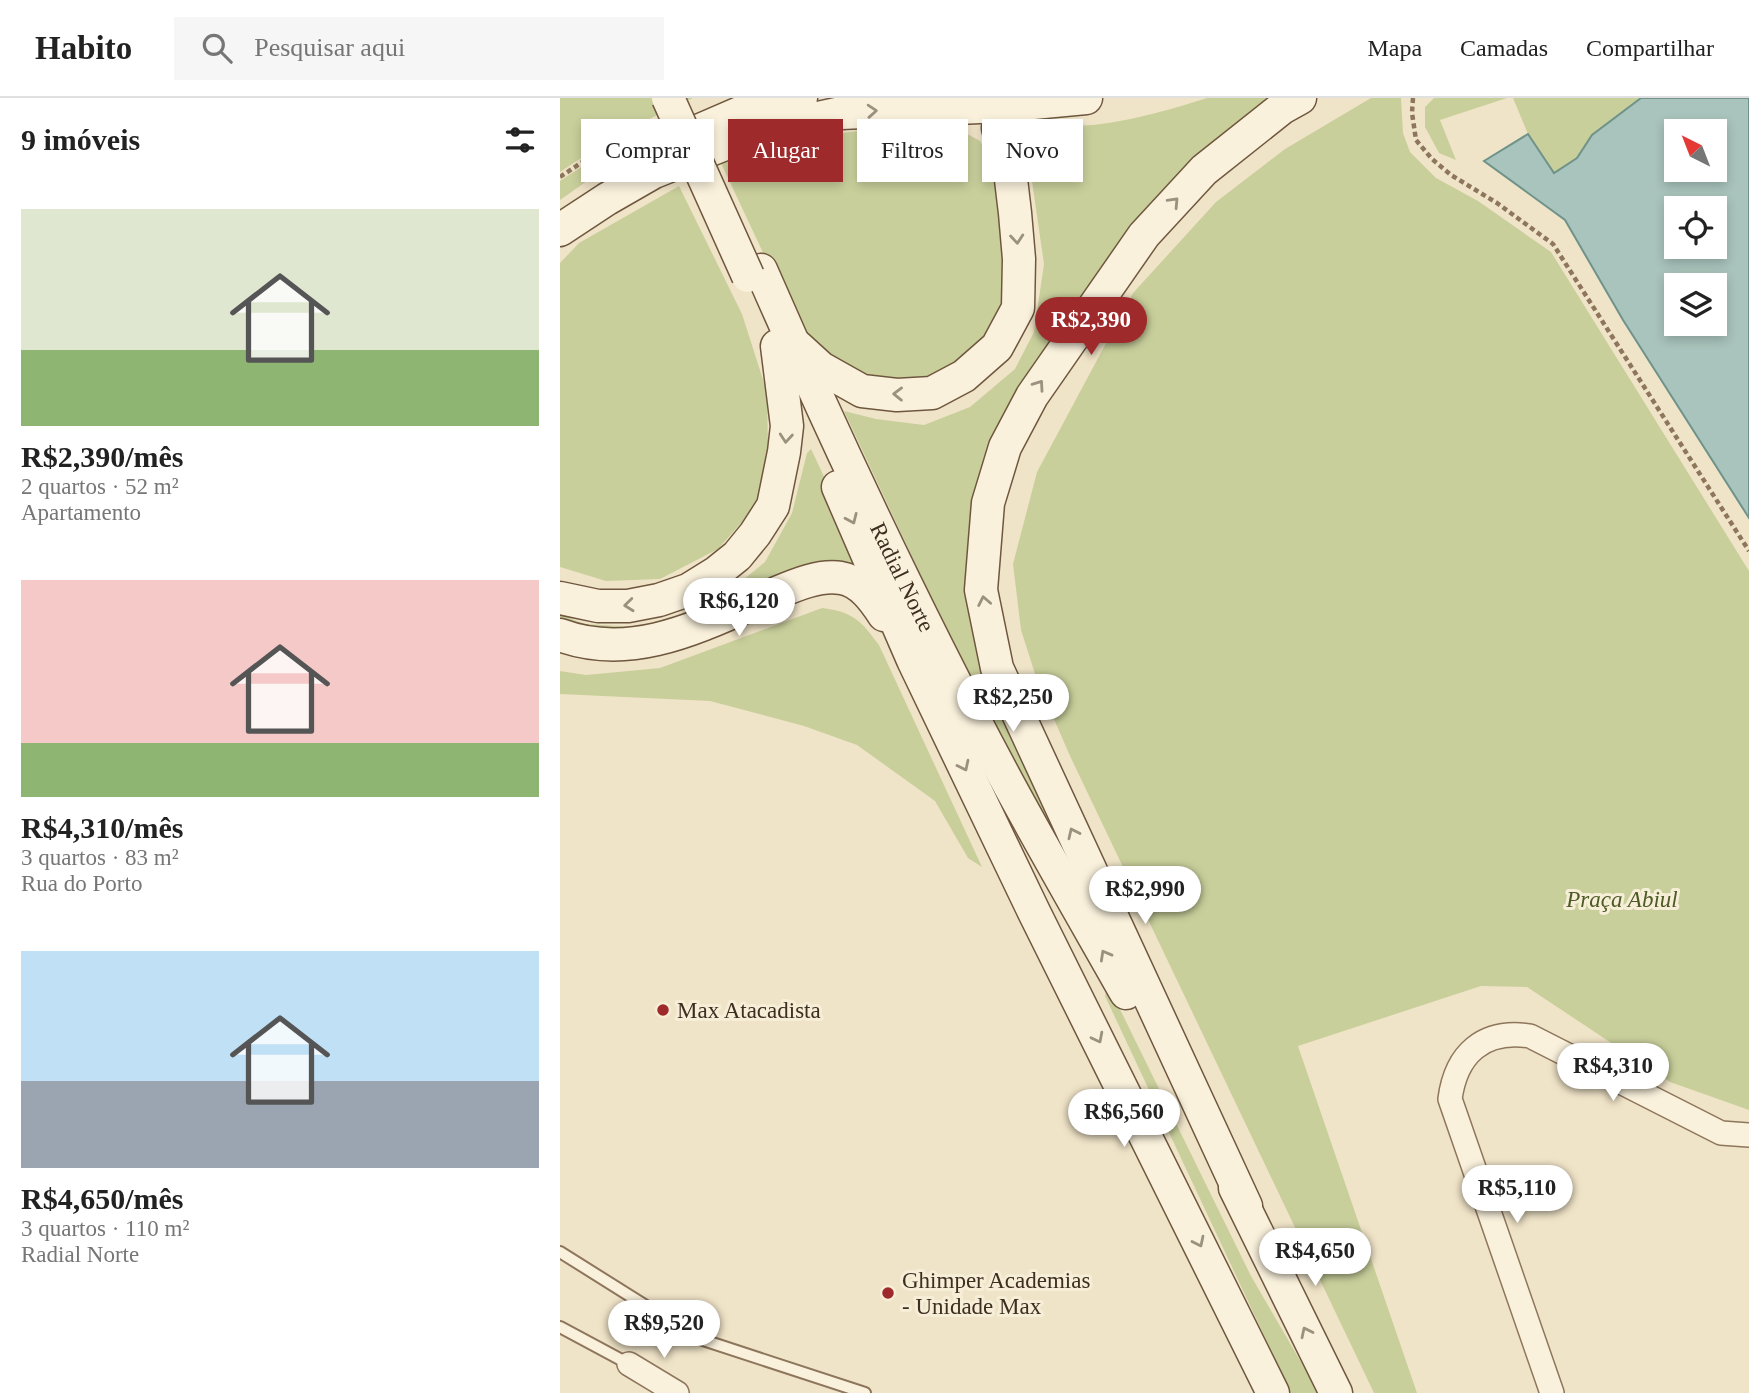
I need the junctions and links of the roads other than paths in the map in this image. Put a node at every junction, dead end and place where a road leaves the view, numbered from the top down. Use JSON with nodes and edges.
{"nodes":[{"id":1,"x":668,"y":98,"type":"edge"},
{"id":2,"x":686,"y":98,"type":"edge"},
{"id":3,"x":801,"y":98,"type":"edge"},
{"id":4,"x":1086,"y":98,"type":"edge"},
{"id":5,"x":1300,"y":98,"type":"edge"},
{"id":6,"x":1007,"y":102,"type":"edge"},
{"id":7,"x":952,"y":108,"type":"junction"},
{"id":8,"x":1001,"y":119,"type":"edge"},
{"id":9,"x":982,"y":124,"type":"edge"},
{"id":10,"x":1011,"y":182,"type":"edge"},
{"id":11,"x":560,"y":205,"type":"edge"},
{"id":12,"x":560,"y":230,"type":"edge"},
{"id":13,"x":755,"y":273,"type":"junction"},
{"id":14,"x":784,"y":344,"type":"junction"},
{"id":15,"x":560,"y":598,"type":"edge"},
{"id":16,"x":560,"y":635,"type":"edge"},
{"id":17,"x":913,"y":660,"type":"junction"},
{"id":18,"x":1749,"y":1135,"type":"edge"},
{"id":19,"x":1246,"y":1206,"type":"junction"},
{"id":20,"x":560,"y":1252,"type":"edge"},
{"id":21,"x":560,"y":1327,"type":"edge"},
{"id":22,"x":629,"y":1364,"type":"joint"},
{"id":23,"x":677,"y":1393,"type":"edge"},
{"id":24,"x":865,"y":1393,"type":"edge"},
{"id":25,"x":1273,"y":1393,"type":"edge"},
{"id":26,"x":1336,"y":1393,"type":"edge"},
{"id":27,"x":1552,"y":1393,"type":"edge"}],
"edges":[{"from":1,"to":13,"type":"main road","bridge":true},
{"from":2,"to":13,"type":"main road"},
{"from":3,"to":11,"type":"main road"},
{"from":4,"to":6,"type":"main road"},
{"from":19,"to":5,"type":"main road","one_way":true},
{"from":6,"to":7,"type":"main road"},
{"from":6,"to":8,"type":"main road"},
{"from":7,"to":9,"type":"main road"},
{"from":12,"to":7,"type":"main road","one_way":true},
{"from":10,"to":14,"type":"main road","one_way":true},
{"from":13,"to":14,"type":"main road","name":"Radial Norte"},
{"from":14,"to":15,"type":"main road","one_way":true},
{"from":14,"to":17,"type":"main road","name":"Radial Norte","one_way":true},
{"from":19,"to":14,"type":"main road","name":"Radial Norte","one_way":true},
{"from":16,"to":17,"type":"main road"},
{"from":17,"to":25,"type":"main road","name":"Radial Norte","one_way":true},
{"from":18,"to":27,"type":"street"},
{"from":26,"to":19,"type":"main road","name":"Radial Norte","one_way":true},
{"from":20,"to":24,"type":"lane"},
{"from":21,"to":22,"type":"lane"},
{"from":22,"to":23,"type":"street"}]}
